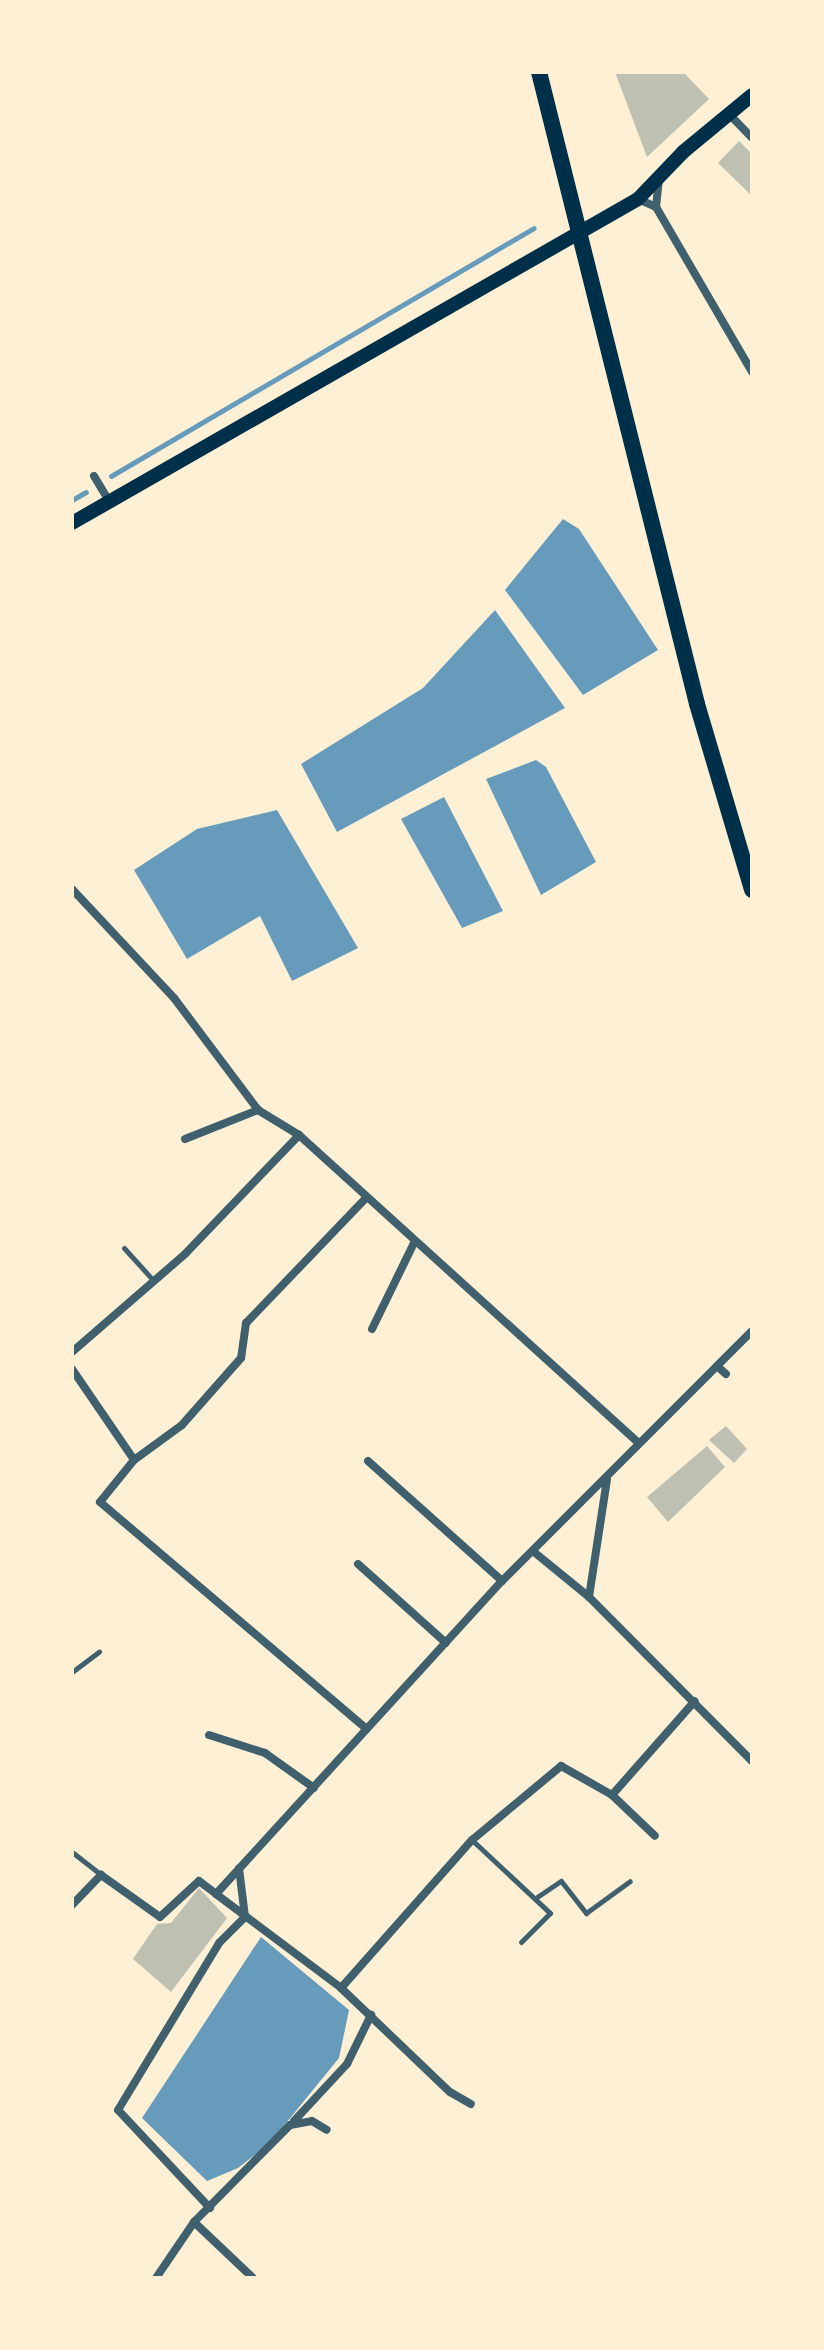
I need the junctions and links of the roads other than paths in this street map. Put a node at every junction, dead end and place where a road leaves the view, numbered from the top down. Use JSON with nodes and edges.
{"nodes":[{"id":1,"x":539,"y":72,"type":"edge"},
{"id":2,"x":752,"y":95,"type":"edge"},
{"id":3,"x":729,"y":114,"type":"junction"},
{"id":4,"x":752,"y":138,"type":"edge"},
{"id":5,"x":659,"y":177,"type":"junction"},
{"id":6,"x":638,"y":199,"type":"junction"},
{"id":7,"x":656,"y":207,"type":"junction"},
{"id":8,"x":579,"y":233,"type":"junction"},
{"id":9,"x":752,"y":372,"type":"edge"},
{"id":10,"x":94,"y":476,"type":"dead end"},
{"id":11,"x":109,"y":501,"type":"junction"},
{"id":12,"x":72,"y":523,"type":"edge"},
{"id":13,"x":72,"y":889,"type":"edge"},
{"id":14,"x":752,"y":890,"type":"edge"},
{"id":15,"x":258,"y":1110,"type":"junction"},
{"id":16,"x":299,"y":1135,"type":"junction"},
{"id":17,"x":185,"y":1139,"type":"dead end"},
{"id":18,"x":365,"y":1199,"type":"junction"},
{"id":19,"x":414,"y":1243,"type":"junction"},
{"id":20,"x":124,"y":1248,"type":"dead end"},
{"id":21,"x":154,"y":1281,"type":"junction"},
{"id":22,"x":372,"y":1329,"type":"dead end"},
{"id":23,"x":752,"y":1331,"type":"edge"},
{"id":24,"x":72,"y":1352,"type":"edge"},
{"id":25,"x":717,"y":1366,"type":"junction"},
{"id":26,"x":72,"y":1369,"type":"edge"},
{"id":27,"x":726,"y":1374,"type":"dead end"},
{"id":28,"x":638,"y":1442,"type":"junction"},
{"id":29,"x":134,"y":1460,"type":"junction"},
{"id":30,"x":368,"y":1461,"type":"dead end"},
{"id":31,"x":607,"y":1478,"type":"junction"},
{"id":32,"x":534,"y":1552,"type":"junction"},
{"id":33,"x":358,"y":1564,"type":"dead end"},
{"id":34,"x":502,"y":1581,"type":"junction"},
{"id":35,"x":589,"y":1597,"type":"junction"},
{"id":36,"x":446,"y":1643,"type":"junction"},
{"id":37,"x":99,"y":1652,"type":"dead end"},
{"id":38,"x":72,"y":1672,"type":"edge"},
{"id":39,"x":695,"y":1701,"type":"junction"},
{"id":40,"x":367,"y":1729,"type":"junction"},
{"id":41,"x":209,"y":1735,"type":"dead end"},
{"id":42,"x":752,"y":1761,"type":"edge"},
{"id":43,"x":314,"y":1788,"type":"junction"},
{"id":44,"x":612,"y":1795,"type":"junction"},
{"id":45,"x":655,"y":1836,"type":"dead end"},
{"id":46,"x":472,"y":1840,"type":"junction"},
{"id":47,"x":72,"y":1852,"type":"edge"},
{"id":48,"x":239,"y":1868,"type":"junction"},
{"id":49,"x":101,"y":1875,"type":"junction"},
{"id":50,"x":630,"y":1881,"type":"dead end"},
{"id":51,"x":216,"y":1894,"type":"junction"},
{"id":52,"x":537,"y":1897,"type":"junction"},
{"id":53,"x":72,"y":1905,"type":"edge"},
{"id":54,"x":245,"y":1917,"type":"junction"},
{"id":55,"x":521,"y":1942,"type":"dead end"},
{"id":56,"x":341,"y":1988,"type":"junction"},
{"id":57,"x":371,"y":2015,"type":"junction"},
{"id":58,"x":471,"y":2104,"type":"dead end"},
{"id":59,"x":290,"y":2125,"type":"junction"},
{"id":60,"x":327,"y":2130,"type":"dead end"},
{"id":61,"x":210,"y":2208,"type":"junction"},
{"id":62,"x":194,"y":2222,"type":"junction"},
{"id":63,"x":156,"y":2278,"type":"edge"},
{"id":64,"x":253,"y":2278,"type":"edge"}],
"edges":[{"from":1,"to":8,"type":"main road"},
{"from":2,"to":3,"type":"main road"},
{"from":3,"to":4,"type":"street"},
{"from":3,"to":5,"type":"main road"},
{"from":5,"to":6,"type":"main road"},
{"from":5,"to":7,"type":"street"},
{"from":6,"to":7,"type":"street"},
{"from":6,"to":8,"type":"main road"},
{"from":7,"to":9,"type":"street"},
{"from":8,"to":11,"type":"main road"},
{"from":8,"to":14,"type":"main road"},
{"from":10,"to":11,"type":"street"},
{"from":11,"to":12,"type":"main road"},
{"from":13,"to":15,"type":"street"},
{"from":15,"to":16,"type":"street"},
{"from":15,"to":17,"type":"street"},
{"from":16,"to":18,"type":"street"},
{"from":16,"to":21,"type":"street"},
{"from":18,"to":19,"type":"street"},
{"from":18,"to":29,"type":"street"},
{"from":19,"to":22,"type":"street"},
{"from":19,"to":28,"type":"street"},
{"from":20,"to":21,"type":"lane"},
{"from":21,"to":24,"type":"street"},
{"from":23,"to":25,"type":"street"},
{"from":25,"to":27,"type":"street"},
{"from":25,"to":28,"type":"street"},
{"from":26,"to":29,"type":"street"},
{"from":28,"to":31,"type":"street"},
{"from":29,"to":40,"type":"street"},
{"from":30,"to":34,"type":"street"},
{"from":31,"to":32,"type":"street"},
{"from":31,"to":35,"type":"street"},
{"from":32,"to":34,"type":"street"},
{"from":32,"to":35,"type":"street"},
{"from":33,"to":36,"type":"street"},
{"from":34,"to":36,"type":"street"},
{"from":35,"to":39,"type":"street"},
{"from":36,"to":40,"type":"street"},
{"from":37,"to":38,"type":"lane"},
{"from":39,"to":42,"type":"street"},
{"from":39,"to":44,"type":"street"},
{"from":40,"to":43,"type":"street"},
{"from":41,"to":43,"type":"street"},
{"from":43,"to":48,"type":"street"},
{"from":44,"to":45,"type":"street"},
{"from":44,"to":46,"type":"street"},
{"from":46,"to":52,"type":"lane"},
{"from":46,"to":56,"type":"street"},
{"from":47,"to":49,"type":"lane"},
{"from":48,"to":51,"type":"street"},
{"from":48,"to":54,"type":"street"},
{"from":49,"to":51,"type":"street"},
{"from":49,"to":53,"type":"street"},
{"from":50,"to":52,"type":"lane"},
{"from":51,"to":54,"type":"street"},
{"from":52,"to":55,"type":"lane"},
{"from":54,"to":56,"type":"street"},
{"from":54,"to":61,"type":"street"},
{"from":56,"to":57,"type":"street"},
{"from":57,"to":58,"type":"street"},
{"from":57,"to":59,"type":"street"},
{"from":59,"to":60,"type":"street"},
{"from":59,"to":61,"type":"street"},
{"from":61,"to":62,"type":"street"},
{"from":62,"to":63,"type":"street"},
{"from":62,"to":64,"type":"street"}]}
